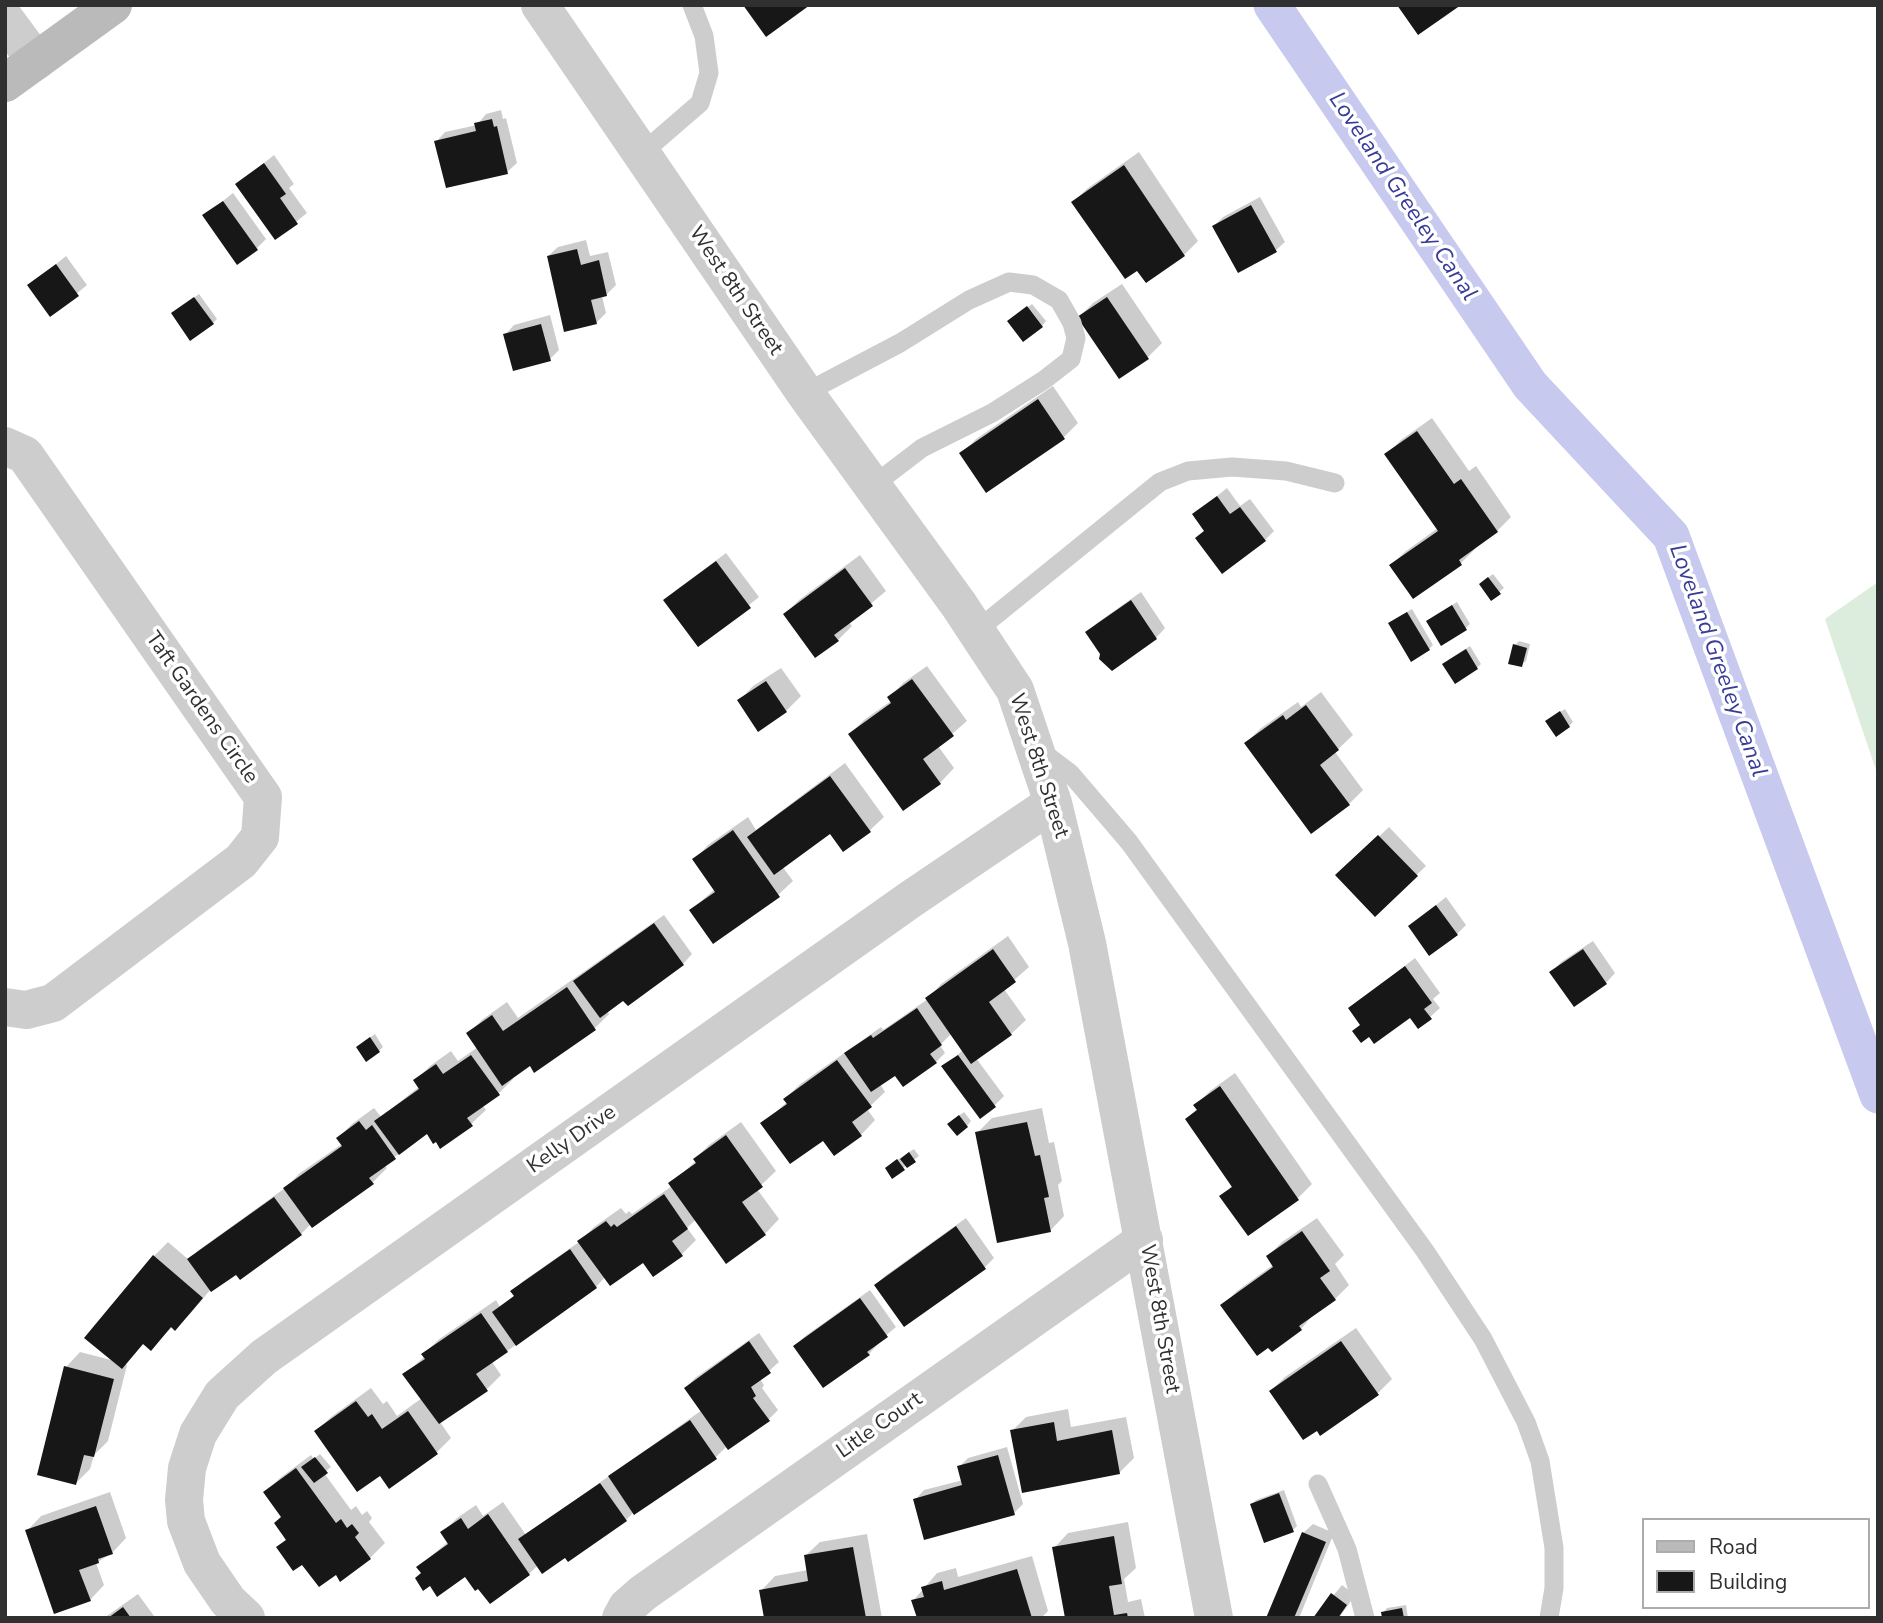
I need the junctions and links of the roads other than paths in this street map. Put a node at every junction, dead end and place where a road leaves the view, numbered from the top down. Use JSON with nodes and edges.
{"nodes":[{"id":1,"x":113,"y":5,"type":"edge"},
{"id":2,"x":540,"y":5,"type":"edge"},
{"id":3,"x":692,"y":5,"type":"edge"},
{"id":4,"x":5,"y":19,"type":"edge"},
{"id":5,"x":36,"y":61,"type":"junction"},
{"id":6,"x":5,"y":83,"type":"edge"},
{"id":7,"x":642,"y":154,"type":"junction"},
{"id":8,"x":805,"y":393,"type":"junction"},
{"id":9,"x":5,"y":446,"type":"edge"},
{"id":10,"x":1335,"y":483,"type":"dead end"},
{"id":11,"x":871,"y":486,"type":"junction"},
{"id":12,"x":976,"y":631,"type":"junction"},
{"id":13,"x":1034,"y":746,"type":"junction"},
{"id":14,"x":1053,"y":803,"type":"junction"},
{"id":15,"x":5,"y":1007,"type":"edge"},
{"id":16,"x":1144,"y":1240,"type":"junction"},
{"id":17,"x":1318,"y":1484,"type":"dead end"},
{"id":18,"x":246,"y":1618,"type":"edge"},
{"id":19,"x":621,"y":1618,"type":"edge"},
{"id":20,"x":1214,"y":1618,"type":"edge"},
{"id":21,"x":1365,"y":1618,"type":"edge"},
{"id":22,"x":1549,"y":1618,"type":"edge"}],
"edges":[{"from":1,"to":5,"type":"main road"},
{"from":2,"to":7,"type":"street","name":"West 8th Street"},
{"from":3,"to":7,"type":"lane"},
{"from":4,"to":5,"type":"street"},
{"from":5,"to":6,"type":"main road"},
{"from":7,"to":8,"type":"street","name":"West 8th Street"},
{"from":8,"to":11,"type":"street","name":"West 8th Street"},
{"from":8,"to":11,"type":"lane"},
{"from":9,"to":15,"type":"street","name":"Taft Gardens Circle"},
{"from":10,"to":12,"type":"lane"},
{"from":11,"to":12,"type":"street","name":"West 8th Street"},
{"from":12,"to":13,"type":"street","name":"West 8th Street"},
{"from":13,"to":14,"type":"street","name":"West 8th Street"},
{"from":13,"to":22,"type":"lane"},
{"from":14,"to":16,"type":"street","name":"West 8th Street"},
{"from":14,"to":18,"type":"street","name":"Kelly Drive"},
{"from":16,"to":19,"type":"street","name":"Litle Court"},
{"from":16,"to":20,"type":"street","name":"West 8th Street"},
{"from":17,"to":21,"type":"lane"}]}
